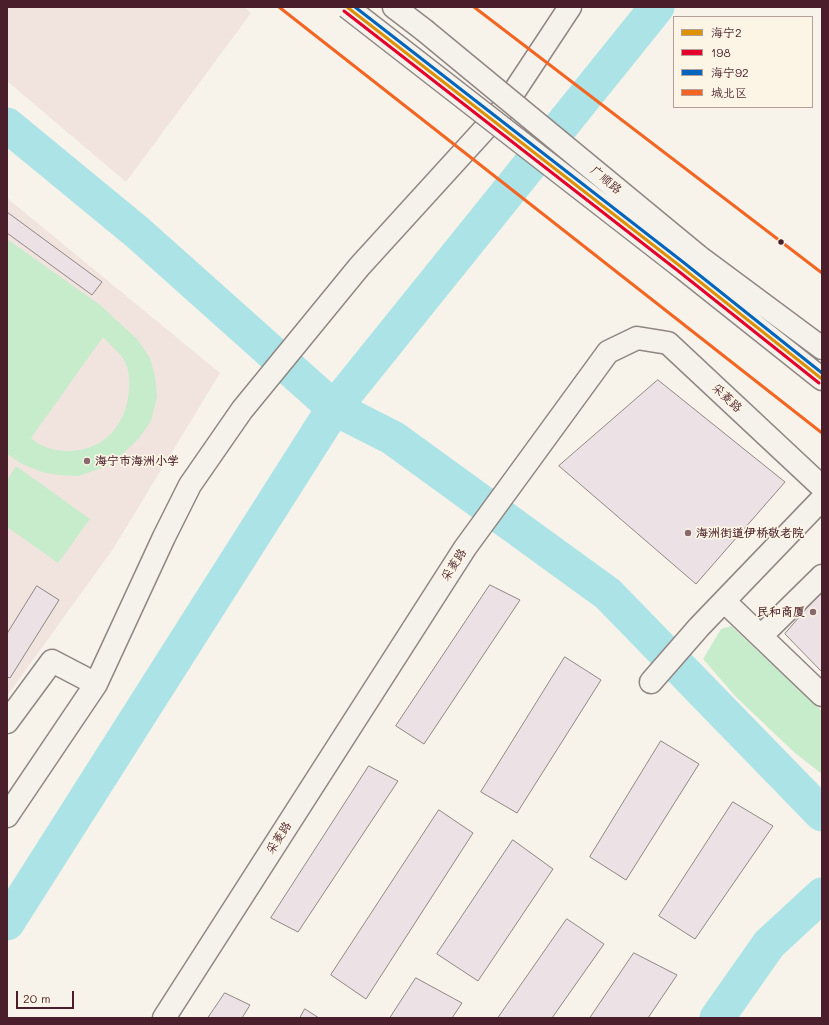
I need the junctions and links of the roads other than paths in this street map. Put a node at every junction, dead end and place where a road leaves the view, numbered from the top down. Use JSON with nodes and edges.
{"nodes":[{"id":1,"x":347,"y":7,"type":"edge"},
{"id":2,"x":394,"y":7,"type":"edge"},
{"id":3,"x":570,"y":7,"type":"edge"},
{"id":4,"x":689,"y":261,"type":"junction"},
{"id":5,"x":822,"y":348,"type":"edge"},
{"id":6,"x":822,"y":379,"type":"edge"},
{"id":7,"x":822,"y":487,"type":"edge"},
{"id":8,"x":822,"y":499,"type":"edge"},
{"id":9,"x":822,"y":576,"type":"edge"},
{"id":10,"x":724,"y":601,"type":"junction"},
{"id":11,"x":761,"y":636,"type":"junction"},
{"id":12,"x":651,"y":682,"type":"dead end"},
{"id":13,"x":96,"y":684,"type":"junction"},
{"id":14,"x":822,"y":695,"type":"edge"},
{"id":15,"x":7,"y":722,"type":"edge"},
{"id":16,"x":7,"y":816,"type":"edge"},
{"id":17,"x":164,"y":1018,"type":"edge"}],
"edges":[{"from":1,"to":4,"type":"street","bridge":true},
{"from":2,"to":4,"type":"street","name":"广顺路","bridge":true},
{"from":3,"to":13,"type":"street"},
{"from":4,"to":5,"type":"street","name":"广顺路"},
{"from":4,"to":6,"type":"street","name":"广顺路"},
{"from":7,"to":17,"type":"street","name":"采菱路"},
{"from":8,"to":10,"type":"street"},
{"from":9,"to":11,"type":"street"},
{"from":10,"to":11,"type":"street"},
{"from":10,"to":12,"type":"street"},
{"from":11,"to":14,"type":"street"},
{"from":13,"to":15,"type":"street"},
{"from":13,"to":16,"type":"street"}]}
